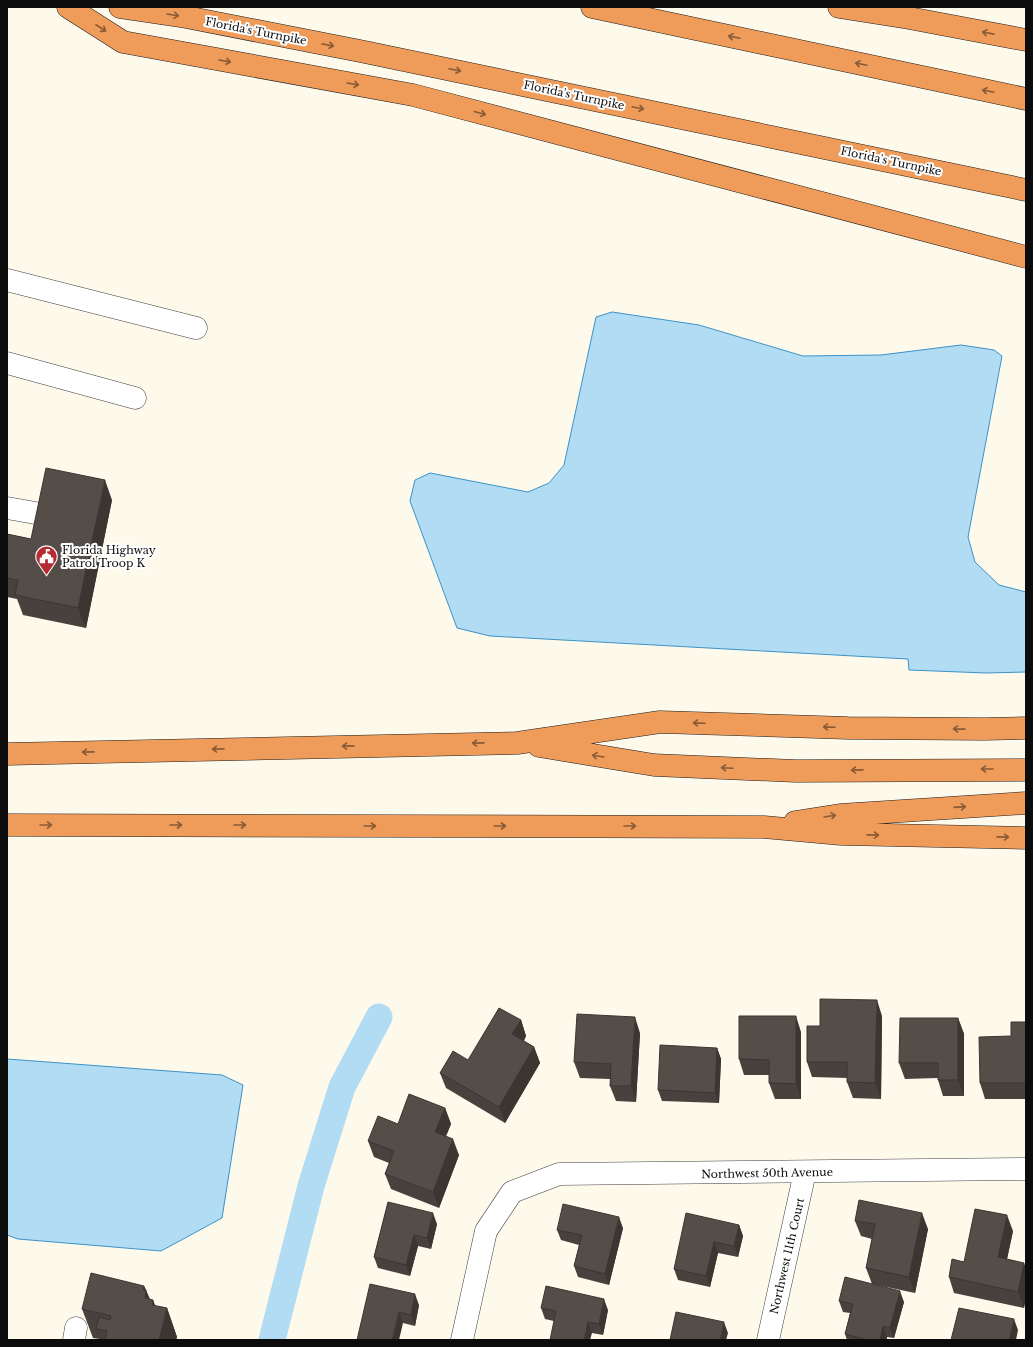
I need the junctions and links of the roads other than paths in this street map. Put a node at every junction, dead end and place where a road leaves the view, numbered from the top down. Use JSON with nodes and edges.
{"nodes":[{"id":1,"x":68,"y":7,"type":"edge"},
{"id":2,"x":120,"y":7,"type":"edge"},
{"id":3,"x":592,"y":7,"type":"edge"},
{"id":4,"x":839,"y":7,"type":"edge"},
{"id":5,"x":1026,"y":40,"type":"edge"},
{"id":6,"x":1026,"y":99,"type":"edge"},
{"id":7,"x":1026,"y":190,"type":"edge"},
{"id":8,"x":1026,"y":257,"type":"edge"},
{"id":9,"x":7,"y":280,"type":"edge"},
{"id":10,"x":196,"y":328,"type":"dead end"},
{"id":11,"x":7,"y":363,"type":"edge"},
{"id":12,"x":135,"y":398,"type":"dead end"},
{"id":13,"x":7,"y":508,"type":"edge"},
{"id":14,"x":41,"y":514,"type":"edge"},
{"id":15,"x":1026,"y":728,"type":"edge"},
{"id":16,"x":517,"y":743,"type":"junction"},
{"id":17,"x":7,"y":754,"type":"edge"},
{"id":18,"x":1026,"y":770,"type":"edge"},
{"id":19,"x":1026,"y":803,"type":"edge"},
{"id":20,"x":7,"y":825,"type":"edge"},
{"id":21,"x":764,"y":827,"type":"junction"},
{"id":22,"x":1026,"y":838,"type":"edge"},
{"id":23,"x":1026,"y":1169,"type":"edge"},
{"id":24,"x":805,"y":1172,"type":"junction"},
{"id":25,"x":462,"y":1340,"type":"edge"},
{"id":26,"x":768,"y":1340,"type":"edge"}],
"edges":[{"from":1,"to":8,"type":"highway","one_way":true},
{"from":2,"to":7,"type":"highway","name":"Florida's Turnpike","one_way":true},
{"from":6,"to":3,"type":"highway","one_way":true},
{"from":5,"to":4,"type":"highway","one_way":true},
{"from":9,"to":10,"type":"street"},
{"from":11,"to":12,"type":"street"},
{"from":13,"to":14,"type":"street"},
{"from":15,"to":16,"type":"highway","one_way":true},
{"from":16,"to":17,"type":"highway","one_way":true},
{"from":18,"to":16,"type":"highway","one_way":true},
{"from":21,"to":19,"type":"highway","one_way":true},
{"from":20,"to":21,"type":"highway","one_way":true},
{"from":21,"to":22,"type":"highway","one_way":true},
{"from":23,"to":24,"type":"street","name":"Northwest 50th Avenue"},
{"from":24,"to":25,"type":"street","name":"Northwest 50th Avenue"},
{"from":24,"to":26,"type":"street","name":"Northwest 11th Court"}]}
